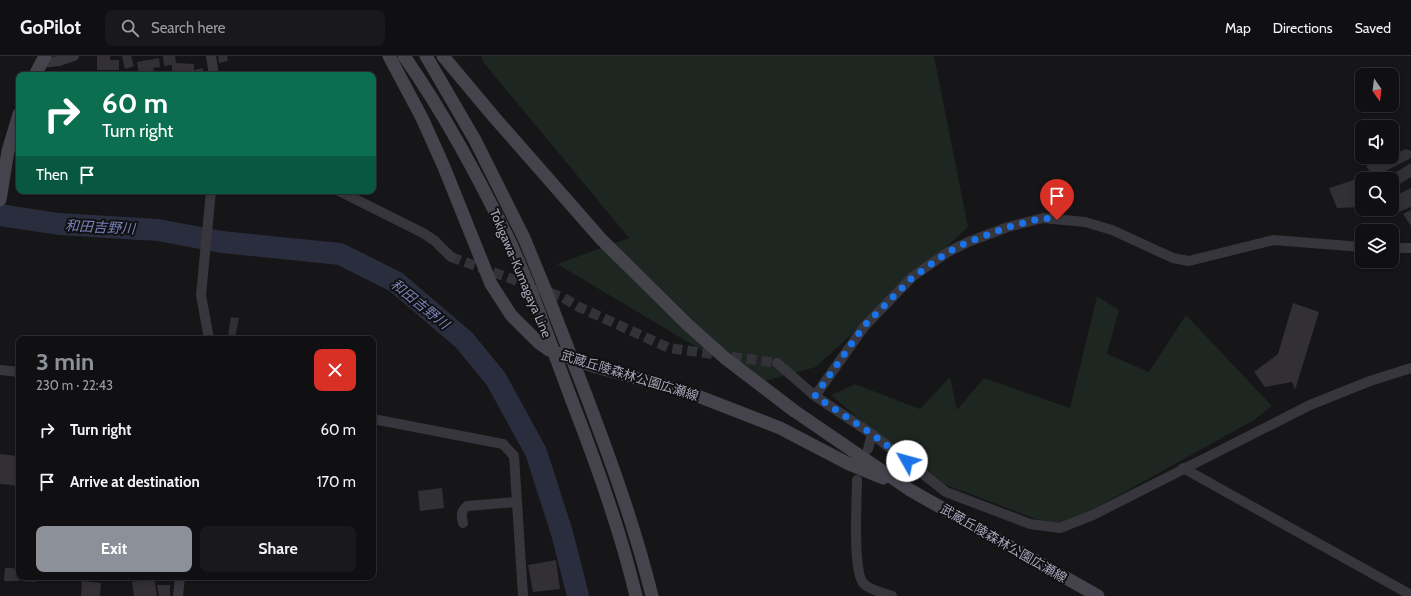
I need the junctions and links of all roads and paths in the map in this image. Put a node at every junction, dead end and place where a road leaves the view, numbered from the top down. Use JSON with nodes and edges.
{"nodes":[{"id":1,"x":74,"y":56,"type":"edge"},
{"id":2,"x":212,"y":56,"type":"edge"},
{"id":3,"x":389,"y":56,"type":"edge"},
{"id":4,"x":404,"y":56,"type":"edge"},
{"id":5,"x":426,"y":56,"type":"edge"},
{"id":6,"x":443,"y":56,"type":"edge"},
{"id":7,"x":43,"y":59,"type":"edge"},
{"id":8,"x":36,"y":72,"type":"edge"},
{"id":9,"x":214,"y":72,"type":"edge"},
{"id":10,"x":16,"y":124,"type":"edge"},
{"id":11,"x":211,"y":194,"type":"edge"},
{"id":12,"x":345,"y":194,"type":"edge"},
{"id":13,"x":0,"y":200,"type":"edge"},
{"id":14,"x":1355,"y":246,"type":"edge"},
{"id":15,"x":1399,"y":248,"type":"edge"},
{"id":16,"x":1411,"y":248,"type":"edge"},
{"id":17,"x":451,"y":257,"type":"tunnel mouth"},
{"id":18,"x":208,"y":336,"type":"edge"},
{"id":19,"x":777,"y":363,"type":"tunnel mouth"},
{"id":20,"x":1411,"y":368,"type":"edge"},
{"id":21,"x":0,"y":370,"type":"edge"},
{"id":22,"x":16,"y":372,"type":"edge"},
{"id":23,"x":815,"y":396,"type":"junction"},
{"id":24,"x":376,"y":420,"type":"edge"},
{"id":25,"x":872,"y":434,"type":"junction"},
{"id":26,"x":868,"y":449,"type":"dead end"},
{"id":27,"x":1183,"y":468,"type":"junction"},
{"id":28,"x":857,"y":480,"type":"dead end"},
{"id":29,"x":910,"y":490,"type":"junction"},
{"id":30,"x":517,"y":502,"type":"junction"},
{"id":31,"x":463,"y":523,"type":"dead end"},
{"id":32,"x":180,"y":580,"type":"edge"},
{"id":33,"x":1411,"y":595,"type":"edge"},
{"id":34,"x":178,"y":596,"type":"edge"},
{"id":35,"x":523,"y":596,"type":"edge"},
{"id":36,"x":636,"y":596,"type":"edge"},
{"id":37,"x":652,"y":596,"type":"edge"},
{"id":38,"x":892,"y":596,"type":"edge"},
{"id":39,"x":1098,"y":596,"type":"edge"}],
"edges":[{"from":1,"to":7,"type":"street"},
{"from":2,"to":9,"type":"street"},
{"from":3,"to":29,"type":"main road","name":"武蔵丘陵森林公園広瀬線"},
{"from":4,"to":36,"type":"main road","name":"Tokigawa-Kumagaya Line","bridge":true},
{"from":5,"to":37,"type":"main road","name":"Tokigawa-Kumagaya Line","bridge":true},
{"from":6,"to":29,"type":"main road","name":"武蔵丘陵森林公園広瀬線"},
{"from":7,"to":8,"type":"main road"},
{"from":10,"to":13,"type":"main road"},
{"from":11,"to":18,"type":"street"},
{"from":12,"to":17,"type":"street"},
{"from":14,"to":23,"type":"street"},
{"from":15,"to":16,"type":"street"},
{"from":19,"to":23,"type":"street"},
{"from":20,"to":27,"type":"street"},
{"from":21,"to":22,"type":"street"},
{"from":23,"to":25,"type":"street"},
{"from":24,"to":30,"type":"street"},
{"from":25,"to":26,"type":"street"},
{"from":25,"to":27,"type":"street"},
{"from":27,"to":33,"type":"street"},
{"from":28,"to":38,"type":"street"},
{"from":29,"to":39,"type":"main road","name":"武蔵丘陵森林公園広瀬線"},
{"from":30,"to":31,"type":"street"},
{"from":30,"to":35,"type":"street"},
{"from":32,"to":34,"type":"street"}]}
